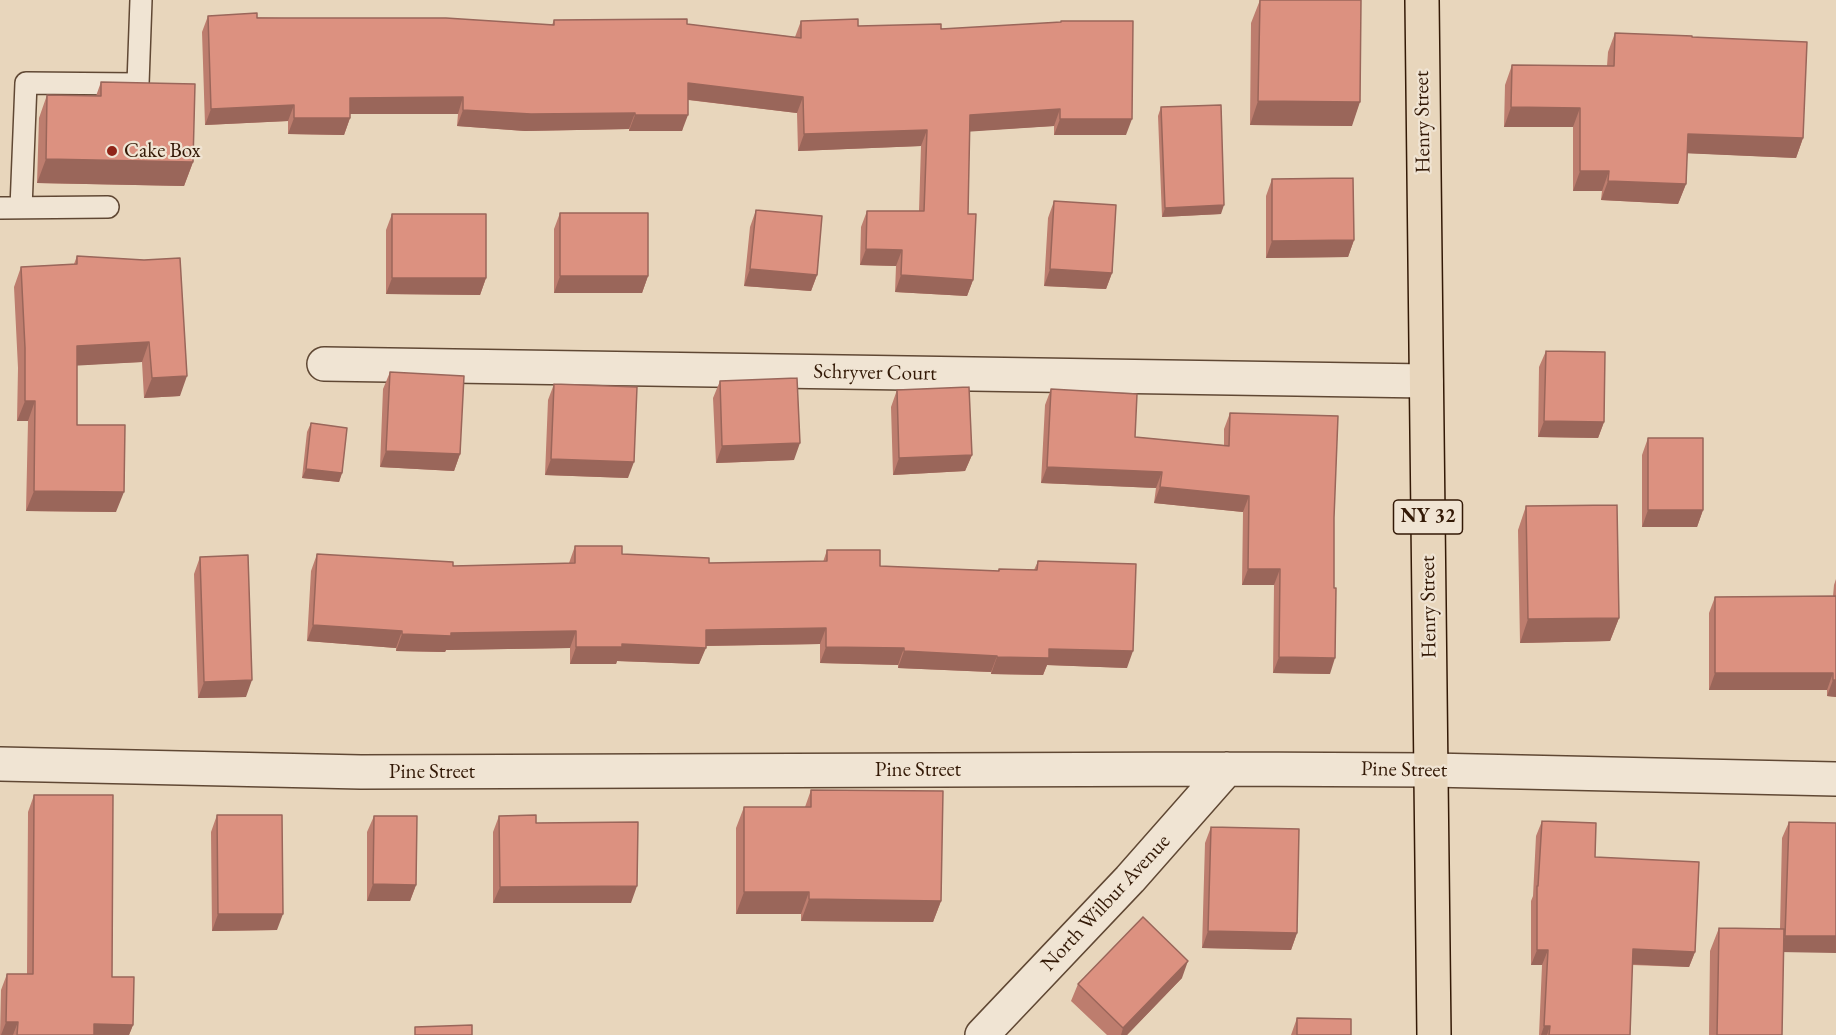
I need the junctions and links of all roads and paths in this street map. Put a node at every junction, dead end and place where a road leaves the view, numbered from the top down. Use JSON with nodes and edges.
{"nodes":[{"id":1,"x":141,"y":0,"type":"edge"},
{"id":2,"x":1422,"y":0,"type":"edge"},
{"id":3,"x":108,"y":207,"type":"dead end"},
{"id":4,"x":0,"y":208,"type":"edge"},
{"id":5,"x":21,"y":208,"type":"junction"},
{"id":6,"x":324,"y":364,"type":"dead end"},
{"id":7,"x":1426,"y":381,"type":"junction"},
{"id":8,"x":0,"y":764,"type":"edge"},
{"id":9,"x":1227,"y":769,"type":"junction"},
{"id":10,"x":1431,"y":770,"type":"junction"},
{"id":11,"x":1836,"y":778,"type":"edge"},
{"id":12,"x":982,"y":1035,"type":"edge"},
{"id":13,"x":1434,"y":1035,"type":"edge"}],
"edges":[{"from":1,"to":5,"type":"lane"},
{"from":2,"to":7,"type":"main road","name":"Henry Street","number":"NY 32"},
{"from":3,"to":5,"type":"lane"},
{"from":4,"to":5,"type":"lane"},
{"from":6,"to":7,"type":"street","name":"Schryver Court"},
{"from":7,"to":10,"type":"main road","name":"Henry Street","number":"NY 32"},
{"from":8,"to":9,"type":"street","name":"Pine Street"},
{"from":9,"to":10,"type":"street","name":"Pine Street"},
{"from":9,"to":12,"type":"street","name":"North Wilbur Avenue"},
{"from":10,"to":11,"type":"street","name":"Pine Street"},
{"from":10,"to":13,"type":"main road","name":"Henry Street","number":"NY 32"}]}
